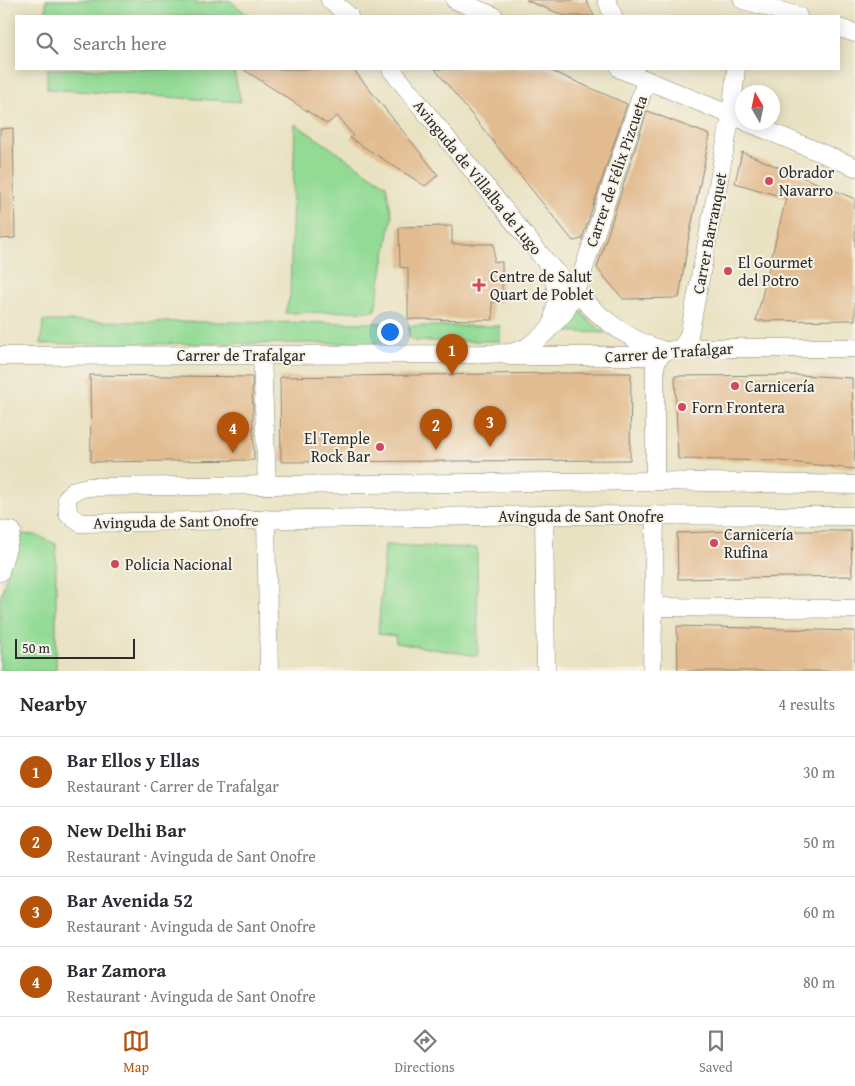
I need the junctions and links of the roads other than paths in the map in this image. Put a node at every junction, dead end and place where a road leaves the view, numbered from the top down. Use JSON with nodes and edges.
{"nodes":[{"id":1,"x":330,"y":0,"type":"edge"},
{"id":2,"x":455,"y":0,"type":"edge"},
{"id":3,"x":607,"y":0,"type":"edge"},
{"id":4,"x":743,"y":0,"type":"edge"},
{"id":5,"x":348,"y":15,"type":"edge"},
{"id":6,"x":492,"y":15,"type":"edge"},
{"id":7,"x":613,"y":15,"type":"edge"},
{"id":8,"x":741,"y":15,"type":"edge"},
{"id":9,"x":795,"y":15,"type":"edge"},
{"id":10,"x":840,"y":28,"type":"edge"},
{"id":11,"x":855,"y":33,"type":"edge"},
{"id":12,"x":392,"y":70,"type":"edge"},
{"id":13,"x":622,"y":70,"type":"edge"},
{"id":14,"x":736,"y":70,"type":"edge"},
{"id":15,"x":652,"y":82,"type":"junction"},
{"id":16,"x":737,"y":85,"type":"edge"},
{"id":17,"x":735,"y":118,"type":"edge"},
{"id":18,"x":738,"y":130,"type":"edge"},
{"id":19,"x":765,"y":130,"type":"edge"},
{"id":20,"x":855,"y":166,"type":"edge"},
{"id":21,"x":548,"y":264,"type":"junction"},
{"id":22,"x":574,"y":292,"type":"junction"},
{"id":23,"x":553,"y":322,"type":"junction"},
{"id":24,"x":682,"y":348,"type":"junction"},
{"id":25,"x":855,"y":348,"type":"edge"},
{"id":26,"x":664,"y":351,"type":"junction"},
{"id":27,"x":483,"y":354,"type":"junction"},
{"id":28,"x":262,"y":355,"type":"junction"},
{"id":29,"x":0,"y":356,"type":"edge"},
{"id":30,"x":655,"y":481,"type":"junction"},
{"id":31,"x":267,"y":485,"type":"junction"},
{"id":32,"x":855,"y":485,"type":"edge"},
{"id":33,"x":544,"y":515,"type":"junction"},
{"id":34,"x":655,"y":515,"type":"junction"},
{"id":35,"x":855,"y":516,"type":"edge"},
{"id":36,"x":266,"y":519,"type":"junction"},
{"id":37,"x":0,"y":530,"type":"edge"},
{"id":38,"x":0,"y":572,"type":"edge"},
{"id":39,"x":653,"y":607,"type":"junction"},
{"id":40,"x":855,"y":609,"type":"edge"},
{"id":41,"x":269,"y":671,"type":"edge"},
{"id":42,"x":546,"y":671,"type":"edge"},
{"id":43,"x":652,"y":671,"type":"edge"}],
"edges":[{"from":1,"to":5,"type":"street"},
{"from":2,"to":6,"type":"street"},
{"from":3,"to":7,"type":"street"},
{"from":4,"to":8,"type":"street"},
{"from":4,"to":9,"type":"street"},
{"from":10,"to":11,"type":"street"},
{"from":12,"to":21,"type":"street","name":"Avinguda de Villalba de Lugo"},
{"from":13,"to":15,"type":"street"},
{"from":14,"to":16,"type":"street","name":"Carrer Barranquet"},
{"from":15,"to":17,"type":"street"},
{"from":15,"to":22,"type":"street","name":"Carrer de Félix Pizcueta"},
{"from":18,"to":24,"type":"street","name":"Carrer Barranquet"},
{"from":19,"to":20,"type":"street"},
{"from":21,"to":22,"type":"street","name":"Avinguda de Villalba de Lugo"},
{"from":21,"to":23,"type":"street"},
{"from":22,"to":23,"type":"street","name":"Carrer de Trafalgar"},
{"from":22,"to":26,"type":"street","name":"Avinguda de Villalba de Lugo"},
{"from":23,"to":27,"type":"street","name":"Carrer de Trafalgar"},
{"from":24,"to":25,"type":"street","name":"Carrer de Trafalgar"},
{"from":24,"to":26,"type":"street","name":"Carrer de Trafalgar"},
{"from":26,"to":27,"type":"street","name":"Carrer de Trafalgar"},
{"from":26,"to":30,"type":"street"},
{"from":27,"to":28,"type":"street","name":"Carrer de Trafalgar"},
{"from":28,"to":29,"type":"street","name":"Carrer de Trafalgar"},
{"from":28,"to":31,"type":"street"},
{"from":30,"to":31,"type":"street","name":"Avinguda de Sant Onofre"},
{"from":30,"to":32,"type":"street","name":"Avinguda de Sant Onofre"},
{"from":31,"to":36,"type":"street","name":"Avinguda de Sant Onofre"},
{"from":33,"to":34,"type":"street","name":"Avinguda de Sant Onofre"},
{"from":33,"to":36,"type":"street","name":"Avinguda de Sant Onofre"},
{"from":33,"to":42,"type":"street"},
{"from":34,"to":35,"type":"street","name":"Avinguda de Sant Onofre"},
{"from":34,"to":39,"type":"street"},
{"from":36,"to":41,"type":"street"},
{"from":37,"to":38,"type":"street"},
{"from":39,"to":40,"type":"street"},
{"from":39,"to":43,"type":"street"}]}
